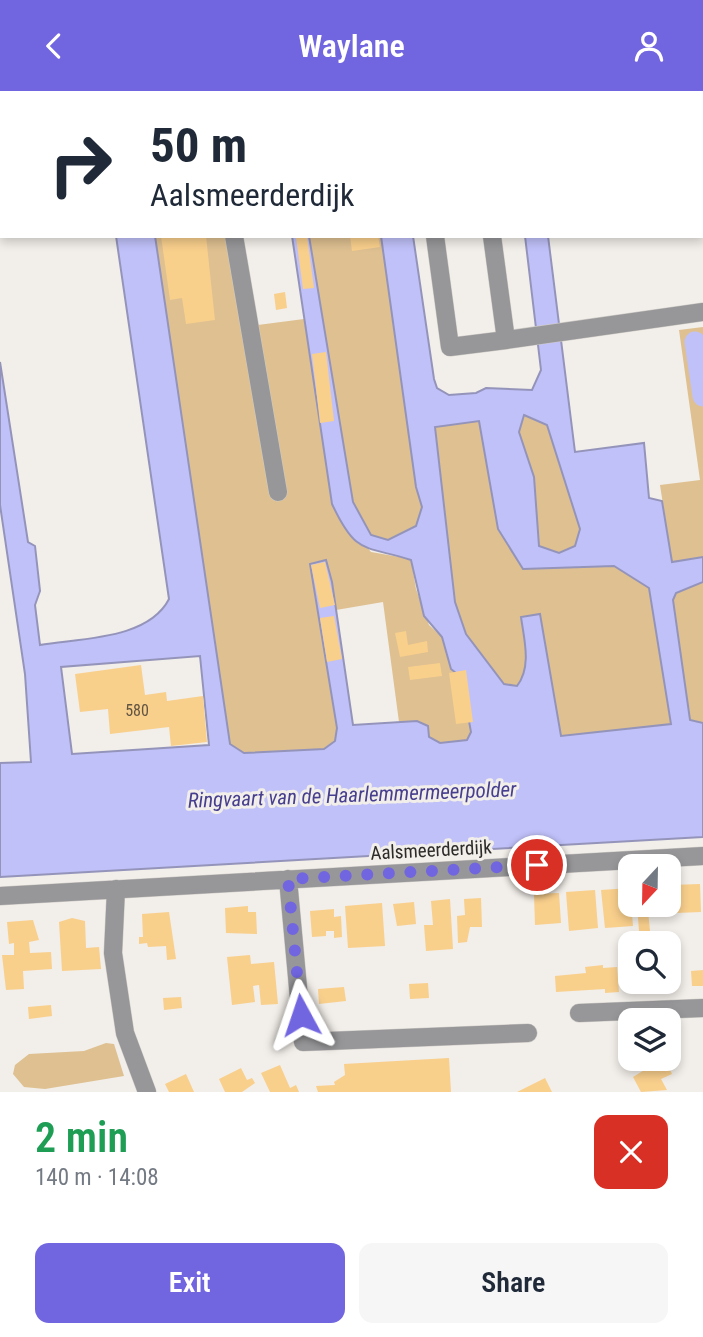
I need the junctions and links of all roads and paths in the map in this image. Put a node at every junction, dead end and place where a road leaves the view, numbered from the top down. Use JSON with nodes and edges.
{"nodes":[{"id":1,"x":234,"y":238,"type":"edge"},
{"id":2,"x":435,"y":238,"type":"edge"},
{"id":3,"x":492,"y":238,"type":"edge"},
{"id":4,"x":703,"y":312,"type":"edge"},
{"id":5,"x":506,"y":340,"type":"junction"},
{"id":6,"x":278,"y":492,"type":"dead end"},
{"id":7,"x":703,"y":856,"type":"edge"},
{"id":8,"x":288,"y":879,"type":"junction"},
{"id":9,"x":116,"y":889,"type":"junction"},
{"id":10,"x":0,"y":895,"type":"edge"},
{"id":11,"x":703,"y":1008,"type":"edge"},
{"id":12,"x":579,"y":1013,"type":"dead end"},
{"id":13,"x":528,"y":1033,"type":"dead end"},
{"id":14,"x":147,"y":1092,"type":"edge"}],
"edges":[{"from":1,"to":6,"type":"street"},
{"from":2,"to":5,"type":"street"},
{"from":3,"to":5,"type":"street"},
{"from":4,"to":5,"type":"street"},
{"from":7,"to":8,"type":"street","name":"Aalsmeerderdijk"},
{"from":8,"to":9,"type":"street","name":"Aalsmeerderdijk"},
{"from":8,"to":13,"type":"street"},
{"from":9,"to":10,"type":"street","name":"Aalsmeerderdijk"},
{"from":9,"to":14,"type":"street"},
{"from":11,"to":12,"type":"street"}]}
